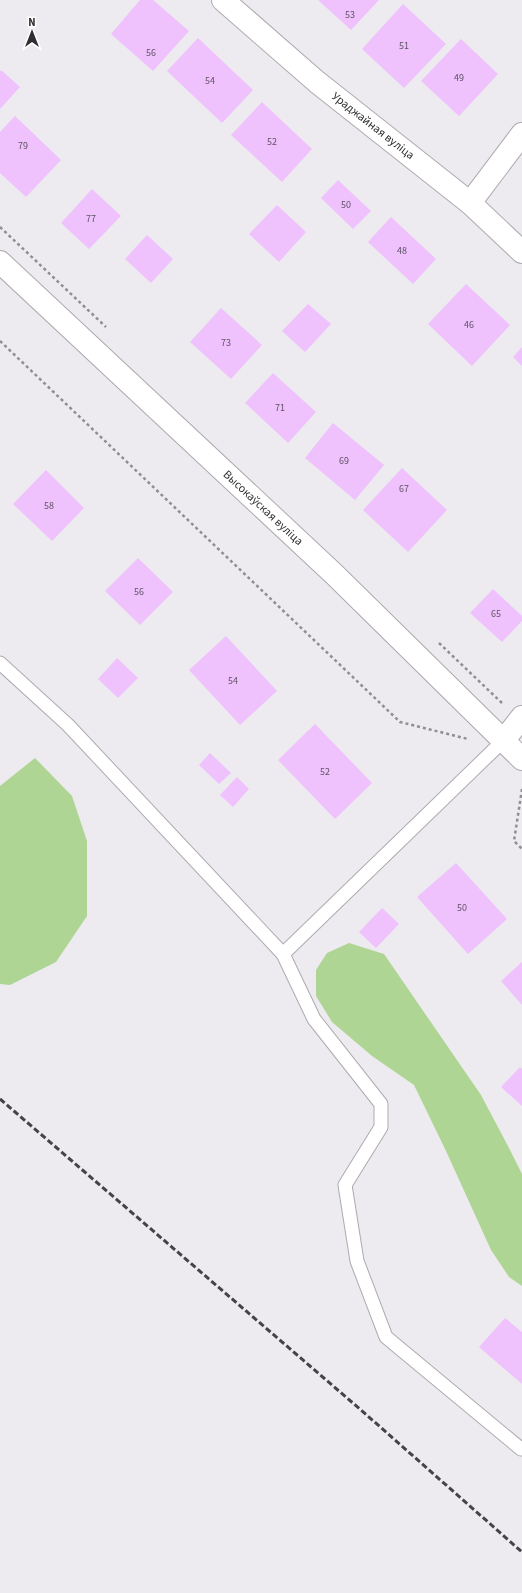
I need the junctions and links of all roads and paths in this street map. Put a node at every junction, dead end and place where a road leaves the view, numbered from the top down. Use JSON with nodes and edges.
{"nodes":[{"id":1,"x":223,"y":0,"type":"edge"},
{"id":2,"x":522,"y":134,"type":"edge"},
{"id":3,"x":470,"y":203,"type":"junction"},
{"id":4,"x":522,"y":252,"type":"edge"},
{"id":5,"x":0,"y":262,"type":"edge"},
{"id":6,"x":0,"y":341,"type":"edge"},
{"id":7,"x":0,"y":663,"type":"edge"},
{"id":8,"x":522,"y":717,"type":"edge"},
{"id":9,"x":469,"y":739,"type":"dead end"},
{"id":10,"x":504,"y":740,"type":"junction"},
{"id":11,"x":522,"y":759,"type":"edge"},
{"id":12,"x":522,"y":788,"type":"edge"},
{"id":13,"x":522,"y":849,"type":"edge"},
{"id":14,"x":283,"y":954,"type":"junction"},
{"id":15,"x":521,"y":1449,"type":"edge"}],
"edges":[{"from":1,"to":3,"type":"street","name":"Ураджайная вуліца"},
{"from":2,"to":3,"type":"street"},
{"from":3,"to":4,"type":"street","name":"Ураджайная вуліца"},
{"from":5,"to":10,"type":"street","name":"Высокаўская вуліца"},
{"from":6,"to":9,"type":"path"},
{"from":7,"to":14,"type":"lane"},
{"from":8,"to":10,"type":"street"},
{"from":10,"to":11,"type":"street","name":"Высокаўская вуліца"},
{"from":10,"to":14,"type":"lane"},
{"from":12,"to":13,"type":"path"},
{"from":14,"to":15,"type":"lane"}]}
